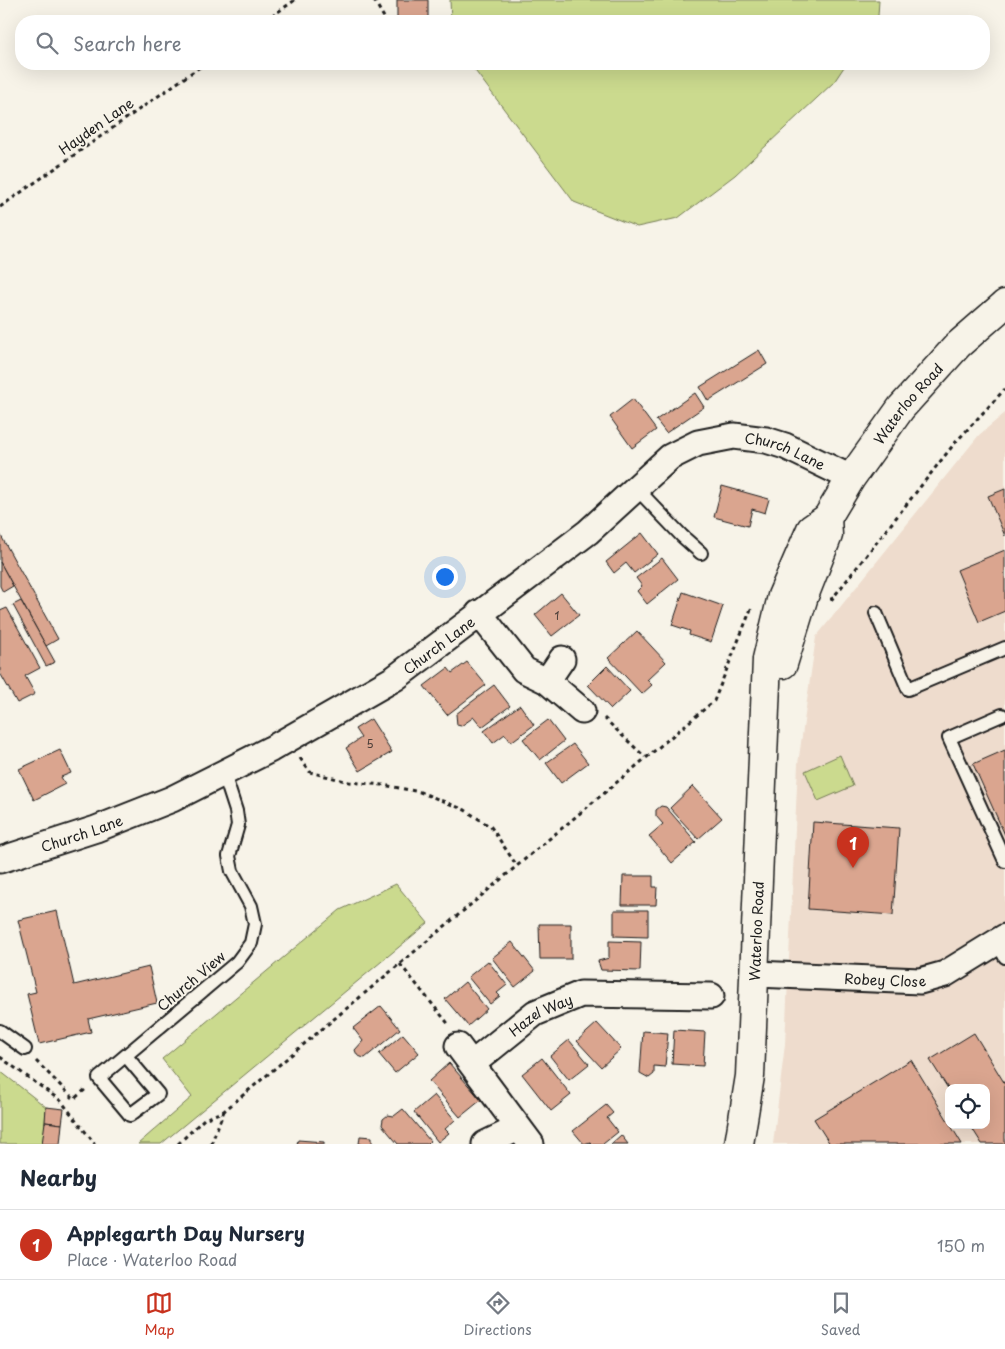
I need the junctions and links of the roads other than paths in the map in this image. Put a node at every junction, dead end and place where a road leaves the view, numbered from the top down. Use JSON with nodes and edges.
{"nodes":[{"id":1,"x":1005,"y":304,"type":"edge"},
{"id":2,"x":851,"y":478,"type":"junction"},
{"id":3,"x":636,"y":488,"type":"junction"},
{"id":4,"x":702,"y":553,"type":"dead end"},
{"id":5,"x":480,"y":613,"type":"junction"},
{"id":6,"x":876,"y":613,"type":"dead end"},
{"id":7,"x":1005,"y":648,"type":"edge"},
{"id":8,"x":562,"y":659,"type":"dead end"},
{"id":9,"x":547,"y":682,"type":"junction"},
{"id":10,"x":582,"y":711,"type":"road end"},
{"id":11,"x":1002,"y":715,"type":"dead end"},
{"id":12,"x":224,"y":774,"type":"junction"},
{"id":13,"x":0,"y":860,"type":"edge"},
{"id":14,"x":1005,"y":860,"type":"edge"},
{"id":15,"x":1002,"y":945,"type":"edge"},
{"id":16,"x":754,"y":974,"type":"junction"},
{"id":17,"x":711,"y":996,"type":"dead end"},
{"id":18,"x":0,"y":1031,"type":"edge"},
{"id":19,"x":25,"y":1049,"type":"road end"},
{"id":20,"x":126,"y":1056,"type":"junction"},
{"id":21,"x":525,"y":1136,"type":"edge"},
{"id":22,"x":485,"y":1144,"type":"edge"},
{"id":23,"x":739,"y":1144,"type":"edge"}],
"edges":[{"from":1,"to":2,"type":"street","name":"Waterloo Road"},
{"from":2,"to":3,"type":"street","name":"Church Lane"},
{"from":2,"to":16,"type":"street","name":"Waterloo Road"},
{"from":3,"to":4,"type":"lane"},
{"from":3,"to":5,"type":"street","name":"Church Lane"},
{"from":5,"to":9,"type":"street"},
{"from":5,"to":12,"type":"street","name":"Church Lane"},
{"from":6,"to":7,"type":"lane"},
{"from":8,"to":9,"type":"street"},
{"from":9,"to":10,"type":"street"},
{"from":11,"to":14,"type":"lane"},
{"from":12,"to":13,"type":"street","name":"Church Lane"},
{"from":12,"to":20,"type":"lane","name":"Church View"},
{"from":15,"to":16,"type":"street","name":"Robey Close"},
{"from":16,"to":23,"type":"street","name":"Waterloo Road"},
{"from":17,"to":21,"type":"street","name":"Hazel Way"},
{"from":18,"to":19,"type":"lane"},
{"from":20,"to":20,"type":"lane","name":"Church View"},
{"from":21,"to":22,"type":"street"}]}
